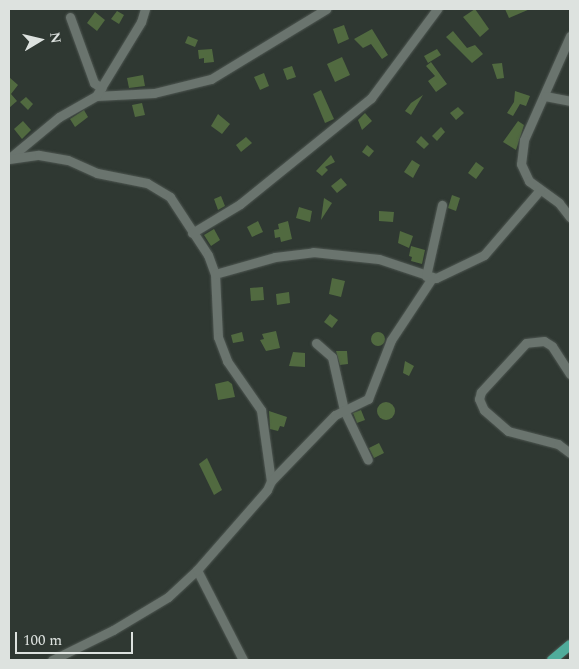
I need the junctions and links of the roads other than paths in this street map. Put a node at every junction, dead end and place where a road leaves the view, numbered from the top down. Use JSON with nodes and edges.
{"nodes":[{"id":1,"x":145,"y":9,"type":"edge"},
{"id":2,"x":326,"y":9,"type":"edge"},
{"id":3,"x":437,"y":9,"type":"edge"},
{"id":4,"x":70,"y":17,"type":"dead end"},
{"id":5,"x":570,"y":36,"type":"edge"},
{"id":6,"x":102,"y":88,"type":"junction"},
{"id":7,"x":96,"y":96,"type":"junction"},
{"id":8,"x":545,"y":96,"type":"junction"},
{"id":9,"x":570,"y":101,"type":"edge"},
{"id":10,"x":10,"y":156,"type":"edge"},
{"id":11,"x":540,"y":190,"type":"junction"},
{"id":12,"x":442,"y":205,"type":"dead end"},
{"id":13,"x":570,"y":217,"type":"edge"},
{"id":14,"x":192,"y":233,"type":"junction"},
{"id":15,"x":215,"y":274,"type":"junction"},
{"id":16,"x":429,"y":277,"type":"junction"},
{"id":17,"x":316,"y":343,"type":"dead end"},
{"id":18,"x":570,"y":374,"type":"edge"},
{"id":19,"x":344,"y":410,"type":"junction"},
{"id":20,"x":570,"y":452,"type":"edge"},
{"id":21,"x":368,"y":460,"type":"dead end"},
{"id":22,"x":271,"y":481,"type":"junction"},
{"id":23,"x":197,"y":570,"type":"junction"},
{"id":24,"x":570,"y":645,"type":"edge"},
{"id":25,"x":52,"y":660,"type":"edge"},
{"id":26,"x":243,"y":660,"type":"edge"},
{"id":27,"x":552,"y":660,"type":"edge"}],
"edges":[{"from":1,"to":6,"type":"street"},
{"from":2,"to":7,"type":"street"},
{"from":3,"to":14,"type":"street"},
{"from":4,"to":6,"type":"street"},
{"from":5,"to":8,"type":"street"},
{"from":6,"to":7,"type":"street"},
{"from":7,"to":10,"type":"street"},
{"from":8,"to":9,"type":"street"},
{"from":8,"to":11,"type":"street"},
{"from":10,"to":14,"type":"street"},
{"from":11,"to":13,"type":"street"},
{"from":11,"to":16,"type":"street"},
{"from":12,"to":16,"type":"street"},
{"from":14,"to":15,"type":"street"},
{"from":15,"to":16,"type":"street"},
{"from":15,"to":22,"type":"street"},
{"from":16,"to":19,"type":"street"},
{"from":17,"to":19,"type":"street"},
{"from":18,"to":20,"type":"street"},
{"from":19,"to":21,"type":"street"},
{"from":19,"to":22,"type":"street"},
{"from":22,"to":23,"type":"street"},
{"from":23,"to":25,"type":"street"},
{"from":23,"to":26,"type":"street"},
{"from":24,"to":27,"type":"main road"}]}
